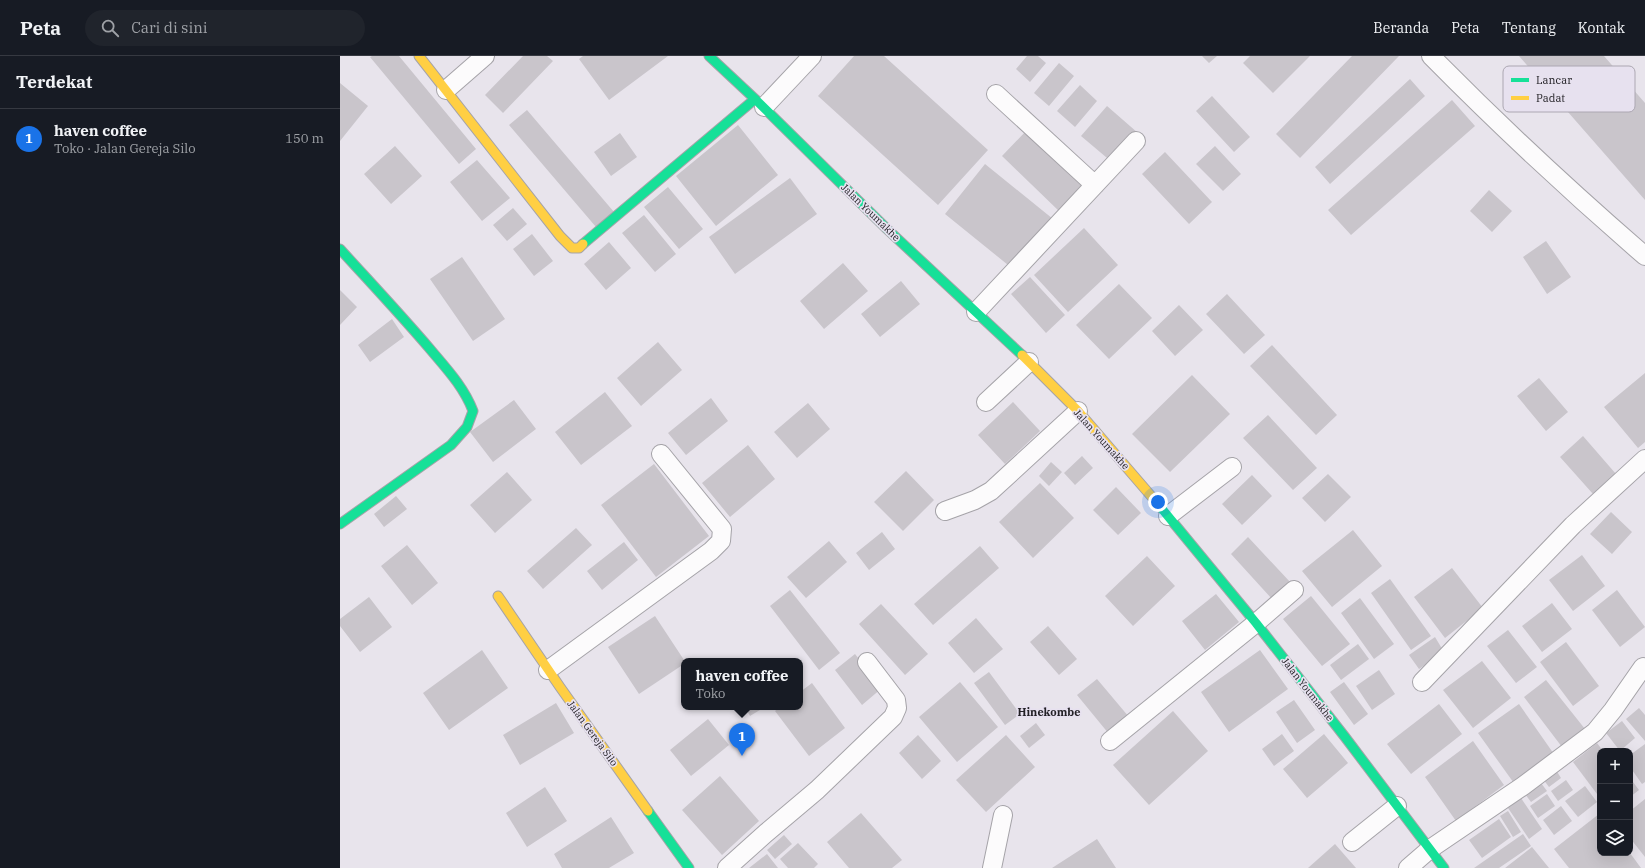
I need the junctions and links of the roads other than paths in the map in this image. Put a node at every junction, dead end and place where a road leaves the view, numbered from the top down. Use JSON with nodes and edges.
{"nodes":[{"id":1,"x":419,"y":56,"type":"edge"},
{"id":2,"x":485,"y":56,"type":"edge"},
{"id":3,"x":709,"y":56,"type":"edge"},
{"id":4,"x":812,"y":56,"type":"edge"},
{"id":5,"x":1431,"y":56,"type":"edge"},
{"id":6,"x":446,"y":90,"type":"junction"},
{"id":7,"x":996,"y":94,"type":"dead end"},
{"id":8,"x":759,"y":103,"type":"junction"},
{"id":9,"x":1136,"y":141,"type":"dead end"},
{"id":10,"x":1095,"y":185,"type":"junction"},
{"id":11,"x":340,"y":249,"type":"edge"},
{"id":12,"x":1645,"y":256,"type":"edge"},
{"id":13,"x":976,"y":312,"type":"junction"},
{"id":14,"x":1029,"y":362,"type":"junction"},
{"id":15,"x":986,"y":402,"type":"dead end"},
{"id":16,"x":1078,"y":411,"type":"junction"},
{"id":17,"x":661,"y":454,"type":"dead end"},
{"id":18,"x":1645,"y":459,"type":"edge"},
{"id":19,"x":1232,"y":467,"type":"dead end"},
{"id":20,"x":945,"y":511,"type":"dead end"},
{"id":21,"x":1168,"y":516,"type":"junction"},
{"id":22,"x":340,"y":524,"type":"edge"},
{"id":23,"x":1294,"y":590,"type":"dead end"},
{"id":24,"x":498,"y":596,"type":"dead end"},
{"id":25,"x":1256,"y":623,"type":"junction"},
{"id":26,"x":867,"y":662,"type":"dead end"},
{"id":27,"x":1643,"y":667,"type":"dead end"},
{"id":28,"x":548,"y":670,"type":"junction"},
{"id":29,"x":1422,"y":682,"type":"dead end"},
{"id":30,"x":1110,"y":741,"type":"dead end"},
{"id":31,"x":1397,"y":806,"type":"junction"},
{"id":32,"x":1003,"y":815,"type":"dead end"},
{"id":33,"x":1352,"y":842,"type":"dead end"},
{"id":34,"x":1430,"y":849,"type":"junction"},
{"id":35,"x":688,"y":868,"type":"edge"},
{"id":36,"x":727,"y":868,"type":"edge"},
{"id":37,"x":992,"y":868,"type":"edge"},
{"id":38,"x":1408,"y":868,"type":"edge"},
{"id":39,"x":1444,"y":868,"type":"edge"}],
"edges":[{"from":1,"to":6,"type":"street"},
{"from":2,"to":6,"type":"street"},
{"from":3,"to":8,"type":"street","name":"Jalan Youmakhe"},
{"from":4,"to":8,"type":"street"},
{"from":5,"to":12,"type":"street"},
{"from":6,"to":8,"type":"street"},
{"from":7,"to":10,"type":"street"},
{"from":8,"to":13,"type":"street","name":"Jalan Youmakhe"},
{"from":9,"to":10,"type":"street"},
{"from":10,"to":13,"type":"street"},
{"from":11,"to":22,"type":"street"},
{"from":13,"to":14,"type":"street","name":"Jalan Youmakhe"},
{"from":14,"to":15,"type":"street"},
{"from":14,"to":16,"type":"street","name":"Jalan Youmakhe"},
{"from":16,"to":20,"type":"street"},
{"from":16,"to":21,"type":"street","name":"Jalan Youmakhe"},
{"from":17,"to":28,"type":"street"},
{"from":18,"to":29,"type":"street"},
{"from":19,"to":21,"type":"street"},
{"from":21,"to":25,"type":"street","name":"Jalan Youmakhe"},
{"from":23,"to":25,"type":"street"},
{"from":24,"to":28,"type":"street","name":"Jalan Gereja Silo"},
{"from":25,"to":30,"type":"street"},
{"from":25,"to":31,"type":"street","name":"Jalan Youmakhe"},
{"from":26,"to":36,"type":"street"},
{"from":27,"to":34,"type":"street"},
{"from":28,"to":35,"type":"street","name":"Jalan Gereja Silo"},
{"from":31,"to":33,"type":"street"},
{"from":31,"to":34,"type":"street","name":"Jalan Youmakhe"},
{"from":32,"to":37,"type":"street"},
{"from":34,"to":38,"type":"street"},
{"from":34,"to":39,"type":"street","name":"Jalan Youmakhe"}]}
